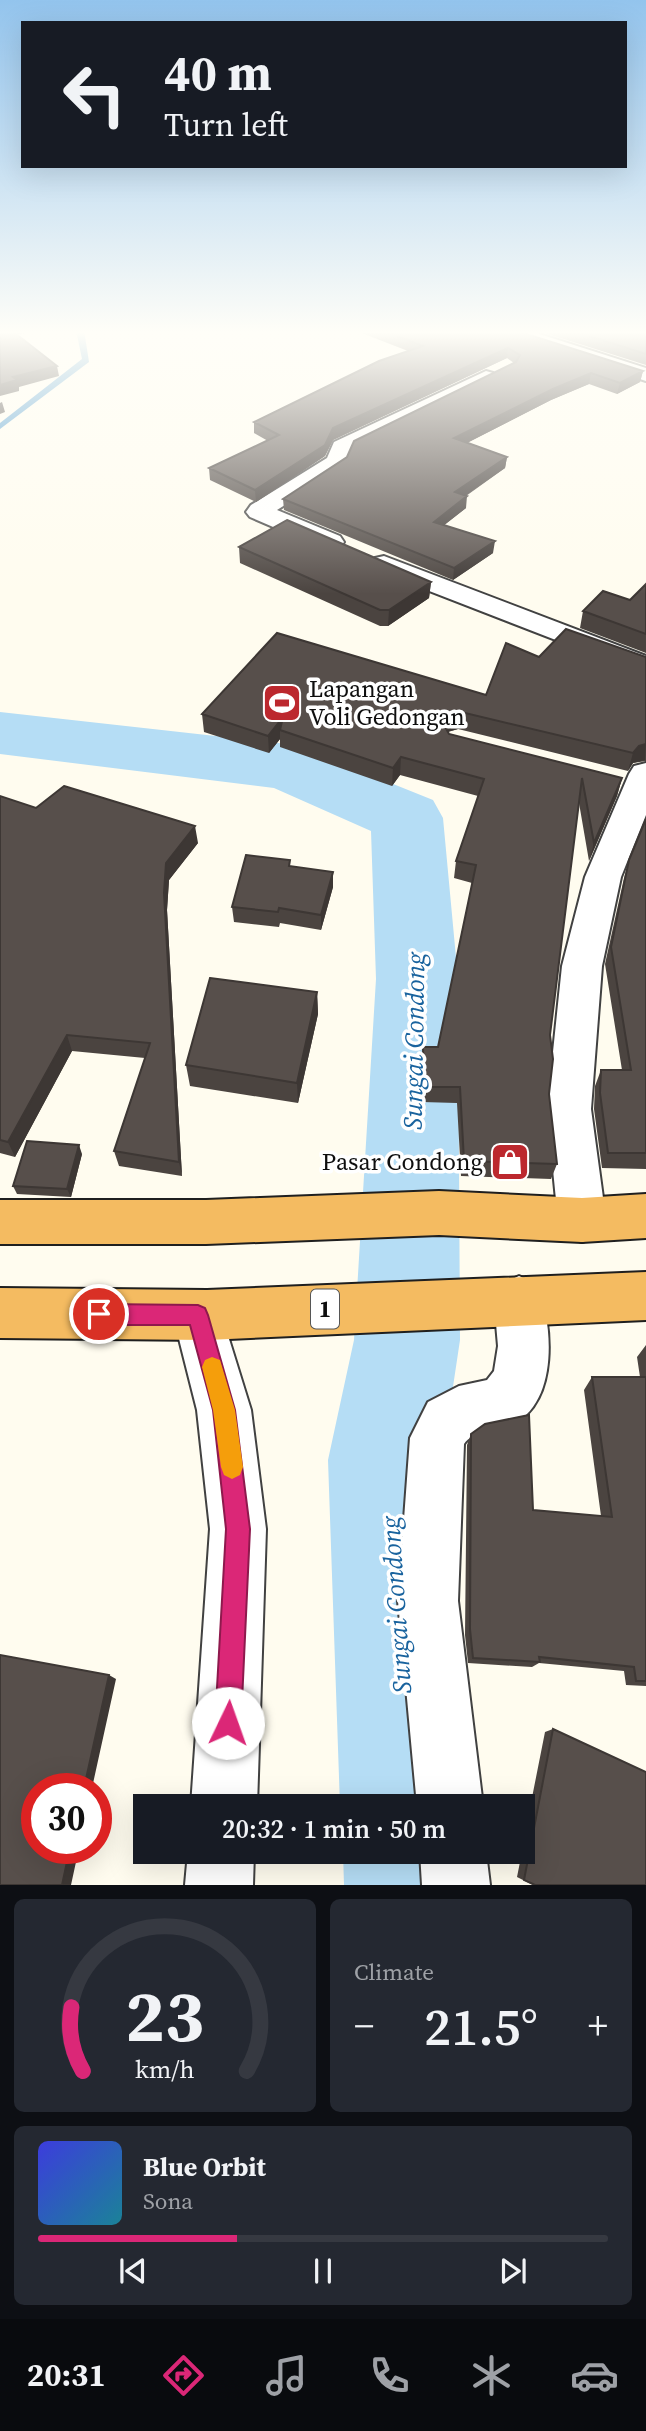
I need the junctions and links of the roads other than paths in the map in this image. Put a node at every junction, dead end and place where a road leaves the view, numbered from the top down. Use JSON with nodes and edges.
{"nodes":[{"id":1,"x":402,"y":418,"type":"edge"},
{"id":2,"x":646,"y":666,"type":"edge"},
{"id":3,"x":633,"y":781,"type":"edge"},
{"id":4,"x":646,"y":1216,"type":"edge"},
{"id":5,"x":582,"y":1220,"type":"junction"},
{"id":6,"x":0,"y":1222,"type":"edge"},
{"id":7,"x":646,"y":1296,"type":"edge"},
{"id":8,"x":519,"y":1301,"type":"junction"},
{"id":9,"x":0,"y":1313,"type":"edge"},
{"id":10,"x":202,"y":1315,"type":"junction"},
{"id":11,"x":224,"y":1794,"type":"edge"},
{"id":12,"x":449,"y":1794,"type":"edge"},
{"id":13,"x":220,"y":1864,"type":"edge"},
{"id":14,"x":454,"y":1864,"type":"edge"},
{"id":15,"x":219,"y":1885,"type":"edge"},
{"id":16,"x":456,"y":1885,"type":"edge"}],
"edges":[{"from":1,"to":2,"type":"street"},
{"from":3,"to":5,"type":"street"},
{"from":4,"to":5,"type":"highway"},
{"from":5,"to":6,"type":"highway"},
{"from":7,"to":8,"type":"highway","number":"1"},
{"from":8,"to":10,"type":"highway","number":"1"},
{"from":8,"to":12,"type":"street"},
{"from":9,"to":10,"type":"highway","number":"1"},
{"from":10,"to":11,"type":"street"},
{"from":13,"to":15,"type":"street"},
{"from":14,"to":16,"type":"street"}]}
